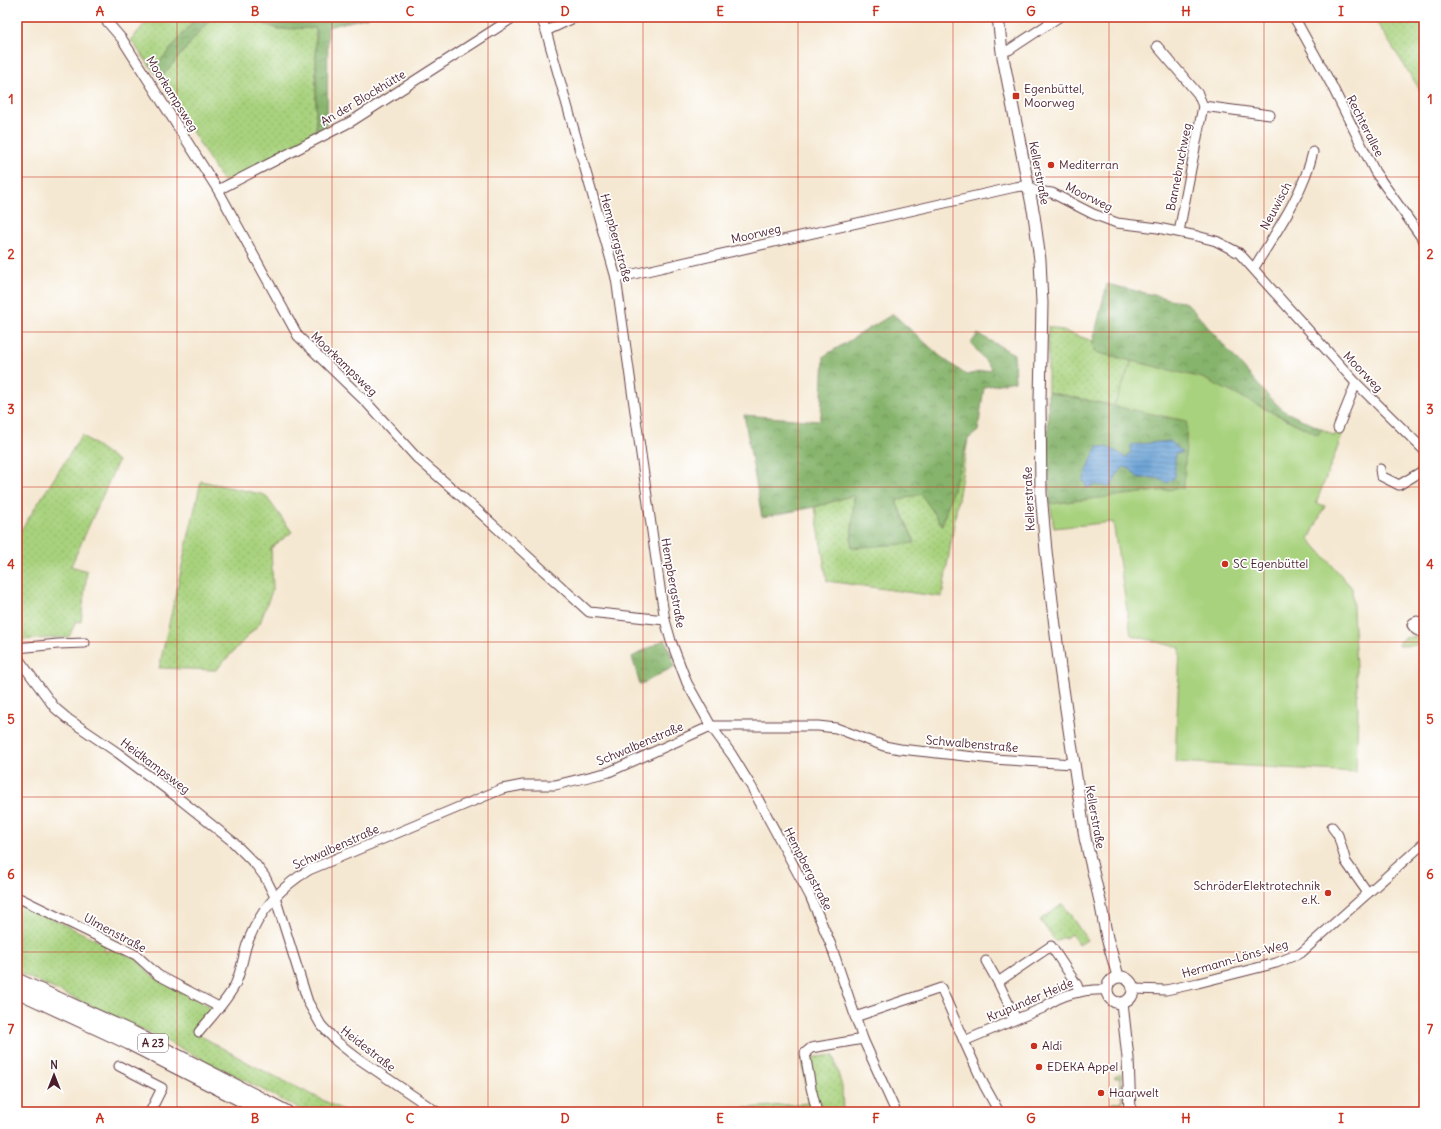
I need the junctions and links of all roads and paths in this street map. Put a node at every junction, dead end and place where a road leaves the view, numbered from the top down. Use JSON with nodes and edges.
{"nodes":[{"id":1,"x":103,"y":17,"type":"edge"},
{"id":2,"x":514,"y":17,"type":"edge"},
{"id":3,"x":541,"y":17,"type":"edge"},
{"id":4,"x":576,"y":17,"type":"edge"},
{"id":5,"x":998,"y":17,"type":"edge"},
{"id":6,"x":1059,"y":17,"type":"edge"},
{"id":7,"x":1294,"y":17,"type":"edge"},
{"id":8,"x":546,"y":31,"type":"junction"},
{"id":9,"x":1157,"y":46,"type":"dead end"},
{"id":10,"x":1002,"y":52,"type":"junction"},
{"id":11,"x":1203,"y":106,"type":"junction"},
{"id":12,"x":1270,"y":115,"type":"dead end"},
{"id":13,"x":1312,"y":152,"type":"dead end"},
{"id":14,"x":1030,"y":188,"type":"junction"},
{"id":15,"x":218,"y":190,"type":"junction"},
{"id":16,"x":1179,"y":232,"type":"junction"},
{"id":17,"x":1424,"y":241,"type":"edge"},
{"id":18,"x":1254,"y":268,"type":"junction"},
{"id":19,"x":616,"y":278,"type":"junction"},
{"id":20,"x":1356,"y":383,"type":"junction"},
{"id":21,"x":1338,"y":428,"type":"dead end"},
{"id":22,"x":1424,"y":450,"type":"edge"},
{"id":23,"x":1380,"y":469,"type":"dead end"},
{"id":24,"x":1424,"y":470,"type":"edge"},
{"id":25,"x":665,"y":620,"type":"junction"},
{"id":26,"x":1424,"y":626,"type":"edge"},
{"id":27,"x":1424,"y":633,"type":"edge"},
{"id":28,"x":85,"y":643,"type":"dead end"},
{"id":29,"x":17,"y":648,"type":"edge"},
{"id":30,"x":17,"y":657,"type":"edge"},
{"id":31,"x":711,"y":726,"type":"junction"},
{"id":32,"x":1073,"y":764,"type":"junction"},
{"id":33,"x":1332,"y":827,"type":"dead end"},
{"id":34,"x":1424,"y":843,"type":"edge"},
{"id":35,"x":1368,"y":893,"type":"junction"},
{"id":36,"x":17,"y":897,"type":"edge"},
{"id":37,"x":275,"y":897,"type":"junction"},
{"id":38,"x":986,"y":961,"type":"dead end"},
{"id":39,"x":1118,"y":976,"type":"junction"},
{"id":40,"x":17,"y":980,"type":"edge"},
{"id":41,"x":998,"y":982,"type":"junction"},
{"id":42,"x":1134,"y":989,"type":"junction"},
{"id":43,"x":1106,"y":990,"type":"junction"},
{"id":44,"x":17,"y":991,"type":"edge"},
{"id":45,"x":1079,"y":992,"type":"junction"},
{"id":46,"x":1122,"y":1003,"type":"junction"},
{"id":47,"x":219,"y":1007,"type":"junction"},
{"id":48,"x":855,"y":1017,"type":"junction"},
{"id":49,"x":1016,"y":1019,"type":"junction"},
{"id":50,"x":199,"y":1032,"type":"dead end"},
{"id":51,"x":864,"y":1039,"type":"junction"},
{"id":52,"x":964,"y":1041,"type":"junction"},
{"id":53,"x":119,"y":1066,"type":"dead end"},
{"id":54,"x":150,"y":1112,"type":"edge"},
{"id":55,"x":265,"y":1112,"type":"edge"},
{"id":56,"x":286,"y":1112,"type":"edge"},
{"id":57,"x":437,"y":1112,"type":"edge"},
{"id":58,"x":817,"y":1112,"type":"edge"},
{"id":59,"x":896,"y":1112,"type":"edge"},
{"id":60,"x":999,"y":1112,"type":"edge"},
{"id":61,"x":1130,"y":1112,"type":"edge"}],
"edges":[{"from":1,"to":15,"type":"street","name":"Moorkampsweg"},
{"from":2,"to":15,"type":"street","name":"An der Blockhütte"},
{"from":3,"to":8,"type":"street","name":"Hempbergstraße"},
{"from":4,"to":8,"type":"street"},
{"from":5,"to":10,"type":"main road","name":"Kellerstraße"},
{"from":6,"to":10,"type":"street"},
{"from":7,"to":17,"type":"street","name":"Rechterallee"},
{"from":8,"to":19,"type":"street","name":"Hempbergstraße"},
{"from":9,"to":11,"type":"street"},
{"from":10,"to":14,"type":"main road","name":"Kellerstraße"},
{"from":11,"to":12,"type":"street"},
{"from":11,"to":16,"type":"street","name":"Bannebruchweg"},
{"from":13,"to":18,"type":"street","name":"Neuwisch"},
{"from":14,"to":16,"type":"street","name":"Moorweg"},
{"from":14,"to":19,"type":"street","name":"Moorweg"},
{"from":14,"to":32,"type":"main road","name":"Kellerstraße"},
{"from":15,"to":25,"type":"street","name":"Moorkampsweg"},
{"from":16,"to":18,"type":"street","name":"Moorweg"},
{"from":18,"to":20,"type":"street","name":"Moorweg"},
{"from":19,"to":25,"type":"street","name":"Hempbergstraße"},
{"from":20,"to":21,"type":"street"},
{"from":20,"to":22,"type":"street","name":"Moorweg"},
{"from":23,"to":24,"type":"street"},
{"from":25,"to":31,"type":"street","name":"Hempbergstraße"},
{"from":26,"to":27,"type":"street"},
{"from":28,"to":29,"type":"street"},
{"from":30,"to":37,"type":"street","name":"Heidkampsweg"},
{"from":31,"to":32,"type":"street","name":"Schwalbenstraße"},
{"from":31,"to":37,"type":"street","name":"Schwalbenstraße"},
{"from":31,"to":48,"type":"street","name":"Hempbergstraße"},
{"from":32,"to":39,"type":"main road","name":"Kellerstraße"},
{"from":33,"to":35,"type":"street"},
{"from":34,"to":35,"type":"street","name":"Hermann-Löns-Weg"},
{"from":35,"to":42,"type":"street","name":"Hermann-Löns-Weg"},
{"from":36,"to":47,"type":"street","name":"Ulmenstraße"},
{"from":37,"to":47,"type":"street","name":"Schwalbenstraße"},
{"from":37,"to":57,"type":"street","name":"Heidestraße"},
{"from":38,"to":41,"type":"street"},
{"from":39,"to":42,"type":"main road"},
{"from":39,"to":43,"type":"main road"},
{"from":40,"to":56,"type":"highway","number":"A 23"},
{"from":41,"to":45,"type":"street"},
{"from":41,"to":49,"type":"street"},
{"from":42,"to":46,"type":"main road"},
{"from":43,"to":45,"type":"street","name":"Krupunder Heide"},
{"from":43,"to":46,"type":"main road"},
{"from":44,"to":55,"type":"highway","number":"A 23"},
{"from":45,"to":49,"type":"street","name":"Krupunder Heide"},
{"from":46,"to":61,"type":"main road"},
{"from":47,"to":50,"type":"street","name":"Schwalbenstraße"},
{"from":48,"to":51,"type":"street","name":"Hempbergstraße"},
{"from":48,"to":52,"type":"street"},
{"from":49,"to":52,"type":"street","name":"Krupunder Heide"},
{"from":51,"to":58,"type":"street"},
{"from":51,"to":59,"type":"street","name":"Hempbergstraße"},
{"from":52,"to":60,"type":"street"},
{"from":53,"to":54,"type":"street"}]}
